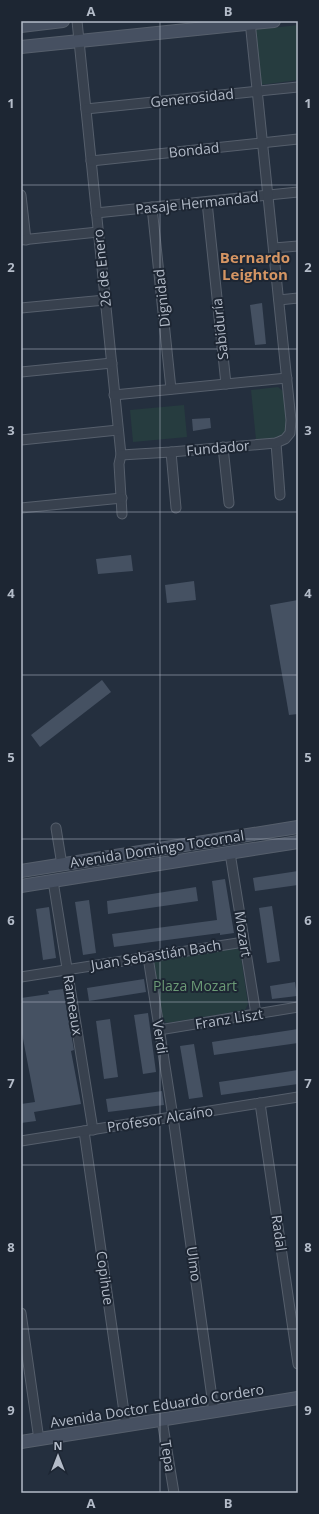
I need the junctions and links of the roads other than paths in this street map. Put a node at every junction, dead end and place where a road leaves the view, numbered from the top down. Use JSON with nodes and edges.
{"nodes":[{"id":1,"x":63,"y":21,"type":"edge"},
{"id":2,"x":77,"y":21,"type":"edge"},
{"id":3,"x":274,"y":21,"type":"edge"},
{"id":4,"x":250,"y":22,"type":"edge"},
{"id":5,"x":21,"y":26,"type":"edge"},
{"id":6,"x":79,"y":41,"type":"junction"},
{"id":7,"x":21,"y":47,"type":"edge"},
{"id":8,"x":298,"y":87,"type":"edge"},
{"id":9,"x":258,"y":91,"type":"junction"},
{"id":10,"x":86,"y":109,"type":"junction"},
{"id":11,"x":298,"y":139,"type":"edge"},
{"id":12,"x":263,"y":143,"type":"junction"},
{"id":13,"x":91,"y":161,"type":"junction"},
{"id":14,"x":298,"y":192,"type":"edge"},
{"id":15,"x":21,"y":196,"type":"edge"},
{"id":16,"x":268,"y":196,"type":"junction"},
{"id":17,"x":207,"y":202,"type":"junction"},
{"id":18,"x":152,"y":207,"type":"junction"},
{"id":19,"x":96,"y":213,"type":"junction"},
{"id":20,"x":98,"y":232,"type":"junction"},
{"id":21,"x":23,"y":240,"type":"edge"},
{"id":22,"x":298,"y":246,"type":"edge"},
{"id":23,"x":274,"y":248,"type":"junction"},
{"id":24,"x":298,"y":298,"type":"edge"},
{"id":25,"x":105,"y":300,"type":"junction"},
{"id":26,"x":279,"y":300,"type":"junction"},
{"id":27,"x":21,"y":308,"type":"edge"},
{"id":28,"x":112,"y":363,"type":"junction"},
{"id":29,"x":21,"y":372,"type":"edge"},
{"id":30,"x":287,"y":378,"type":"junction"},
{"id":31,"x":226,"y":384,"type":"junction"},
{"id":32,"x":171,"y":390,"type":"junction"},
{"id":33,"x":114,"y":395,"type":"junction"},
{"id":34,"x":294,"y":420,"type":"edge"},
{"id":35,"x":118,"y":430,"type":"junction"},
{"id":36,"x":21,"y":440,"type":"edge"},
{"id":37,"x":276,"y":443,"type":"junction"},
{"id":38,"x":223,"y":447,"type":"junction"},
{"id":39,"x":171,"y":452,"type":"junction"},
{"id":40,"x":121,"y":455,"type":"junction"},
{"id":41,"x":280,"y":495,"type":"dead end"},
{"id":42,"x":122,"y":498,"type":"junction"},
{"id":43,"x":229,"y":502,"type":"dead end"},
{"id":44,"x":21,"y":508,"type":"edge"},
{"id":45,"x":176,"y":508,"type":"dead end"},
{"id":46,"x":122,"y":514,"type":"dead end"},
{"id":47,"x":298,"y":827,"type":"edge"},
{"id":48,"x":56,"y":828,"type":"dead end"},
{"id":49,"x":298,"y":842,"type":"edge"},
{"id":50,"x":230,"y":853,"type":"junction"},
{"id":51,"x":62,"y":865,"type":"junction"},
{"id":52,"x":21,"y":871,"type":"edge"},
{"id":53,"x":53,"y":881,"type":"junction"},
{"id":54,"x":21,"y":886,"type":"edge"},
{"id":55,"x":244,"y":942,"type":"junction"},
{"id":56,"x":148,"y":957,"type":"junction"},
{"id":57,"x":67,"y":969,"type":"junction"},
{"id":58,"x":21,"y":976,"type":"edge"},
{"id":59,"x":298,"y":1007,"type":"edge"},
{"id":60,"x":256,"y":1014,"type":"junction"},
{"id":61,"x":159,"y":1030,"type":"junction"},
{"id":62,"x":298,"y":1097,"type":"edge"},
{"id":63,"x":260,"y":1103,"type":"junction"},
{"id":64,"x":173,"y":1117,"type":"junction"},
{"id":65,"x":88,"y":1130,"type":"junction"},
{"id":66,"x":21,"y":1141,"type":"edge"},
{"id":67,"x":21,"y":1313,"type":"edge"},
{"id":68,"x":298,"y":1364,"type":"edge"},
{"id":69,"x":298,"y":1398,"type":"edge"},
{"id":70,"x":214,"y":1412,"type":"junction"},
{"id":71,"x":162,"y":1420,"type":"junction"},
{"id":72,"x":126,"y":1426,"type":"junction"},
{"id":73,"x":39,"y":1440,"type":"junction"},
{"id":74,"x":21,"y":1442,"type":"edge"},
{"id":75,"x":174,"y":1493,"type":"edge"}],
"edges":[{"from":1,"to":5,"type":"main road"},
{"from":2,"to":6,"type":"street","name":"26 de Enero"},
{"from":3,"to":4,"type":"main road"},
{"from":4,"to":6,"type":"main road"},
{"from":4,"to":9,"type":"street"},
{"from":6,"to":7,"type":"main road"},
{"from":6,"to":10,"type":"street","name":"26 de Enero"},
{"from":8,"to":9,"type":"street","name":"Generosidad"},
{"from":9,"to":10,"type":"street","name":"Generosidad"},
{"from":9,"to":12,"type":"street"},
{"from":10,"to":13,"type":"street","name":"26 de Enero"},
{"from":11,"to":12,"type":"street","name":"Bondad"},
{"from":12,"to":13,"type":"street","name":"Bondad"},
{"from":12,"to":16,"type":"street"},
{"from":13,"to":19,"type":"street","name":"26 de Enero"},
{"from":14,"to":16,"type":"street","name":"Pasaje Hermandad"},
{"from":15,"to":21,"type":"street"},
{"from":16,"to":17,"type":"street","name":"Pasaje Hermandad"},
{"from":16,"to":23,"type":"street"},
{"from":17,"to":18,"type":"street","name":"Pasaje Hermandad"},
{"from":17,"to":31,"type":"street","name":"Sabiduría"},
{"from":18,"to":19,"type":"street","name":"Pasaje Hermandad"},
{"from":18,"to":32,"type":"street","name":"Dignidad"},
{"from":19,"to":20,"type":"street","name":"26 de Enero"},
{"from":20,"to":21,"type":"street"},
{"from":20,"to":25,"type":"street","name":"26 de Enero"},
{"from":22,"to":23,"type":"street"},
{"from":23,"to":26,"type":"street"},
{"from":24,"to":26,"type":"street"},
{"from":25,"to":27,"type":"street"},
{"from":25,"to":28,"type":"street","name":"26 de Enero"},
{"from":26,"to":30,"type":"street"},
{"from":28,"to":29,"type":"street"},
{"from":28,"to":33,"type":"street","name":"26 de Enero"},
{"from":30,"to":31,"type":"street"},
{"from":30,"to":34,"type":"street"},
{"from":31,"to":32,"type":"street"},
{"from":32,"to":33,"type":"street"},
{"from":33,"to":35,"type":"street","name":"26 de Enero"},
{"from":34,"to":37,"type":"street"},
{"from":35,"to":36,"type":"street"},
{"from":35,"to":40,"type":"street","name":"26 de Enero"},
{"from":37,"to":38,"type":"street","name":"Fundador"},
{"from":37,"to":41,"type":"street"},
{"from":38,"to":39,"type":"street","name":"Fundador"},
{"from":38,"to":43,"type":"street"},
{"from":39,"to":40,"type":"street","name":"Fundador"},
{"from":39,"to":45,"type":"street"},
{"from":40,"to":42,"type":"street","name":"26 de Enero"},
{"from":42,"to":44,"type":"street"},
{"from":42,"to":46,"type":"street","name":"26 de Enero"},
{"from":47,"to":51,"type":"main road","name":"Avenida Domingo Tocornal"},
{"from":48,"to":51,"type":"street"},
{"from":49,"to":50,"type":"main road","name":"Avenida Domingo Tocornal"},
{"from":50,"to":53,"type":"main road","name":"Avenida Domingo Tocornal"},
{"from":50,"to":55,"type":"street","name":"Mozart"},
{"from":51,"to":52,"type":"main road","name":"Avenida Domingo Tocornal"},
{"from":53,"to":54,"type":"main road","name":"Avenida Domingo Tocornal"},
{"from":53,"to":57,"type":"street","name":"Rameaux"},
{"from":55,"to":56,"type":"street","name":"Juan Sebastián Bach"},
{"from":55,"to":60,"type":"street","name":"Mozart"},
{"from":56,"to":57,"type":"street","name":"Juan Sebastián Bach"},
{"from":56,"to":61,"type":"street","name":"Verdi"},
{"from":57,"to":58,"type":"street","name":"Juan Sebastián Bach"},
{"from":57,"to":65,"type":"street","name":"Rameaux"},
{"from":59,"to":60,"type":"street","name":"Franz Liszt"},
{"from":60,"to":61,"type":"street","name":"Franz Liszt"},
{"from":61,"to":64,"type":"street","name":"Verdi"},
{"from":62,"to":63,"type":"street","name":"Profesor Alcaíno"},
{"from":63,"to":64,"type":"street","name":"Profesor Alcaíno"},
{"from":63,"to":68,"type":"street","name":"Radal"},
{"from":64,"to":65,"type":"street","name":"Profesor Alcaíno"},
{"from":64,"to":70,"type":"street","name":"Ulmo"},
{"from":65,"to":66,"type":"street","name":"Profesor Alcaíno"},
{"from":65,"to":72,"type":"street","name":"Copihue"},
{"from":67,"to":73,"type":"street"},
{"from":69,"to":70,"type":"main road","name":"Avenida Doctor Eduardo Cordero"},
{"from":70,"to":71,"type":"main road","name":"Avenida Doctor Eduardo Cordero"},
{"from":71,"to":72,"type":"main road","name":"Avenida Doctor Eduardo Cordero"},
{"from":71,"to":75,"type":"street","name":"Tepa"},
{"from":72,"to":73,"type":"main road","name":"Avenida Doctor Eduardo Cordero"},
{"from":73,"to":74,"type":"main road","name":"Avenida Doctor Eduardo Cordero"}]}
